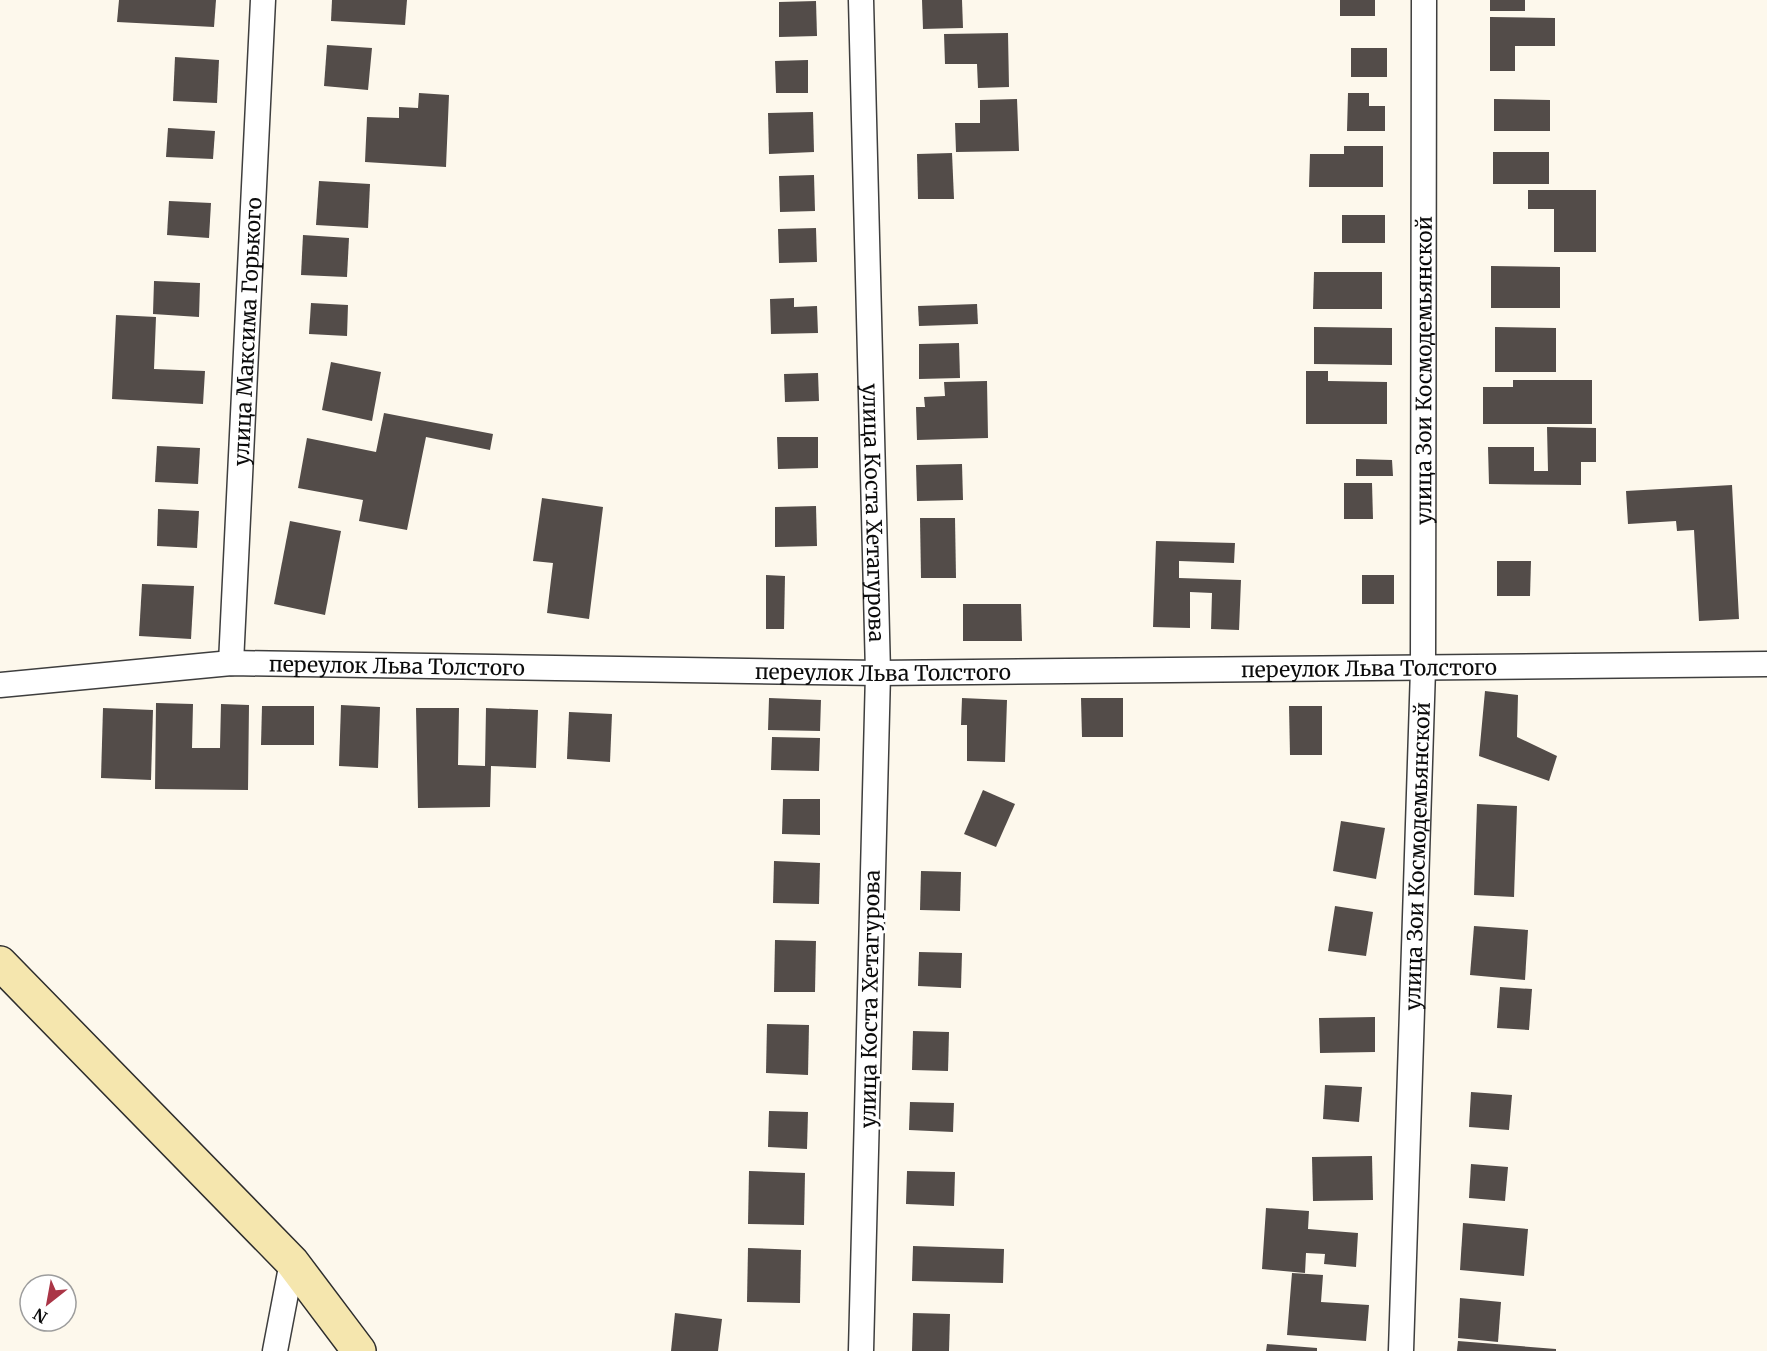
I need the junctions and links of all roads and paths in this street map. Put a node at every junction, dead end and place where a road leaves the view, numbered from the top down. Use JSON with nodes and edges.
{"nodes":[{"id":1,"x":263,"y":0,"type":"edge"},
{"id":2,"x":861,"y":0,"type":"edge"},
{"id":3,"x":1424,"y":0,"type":"edge"},
{"id":4,"x":231,"y":663,"type":"junction"},
{"id":5,"x":1767,"y":664,"type":"edge"},
{"id":6,"x":1423,"y":669,"type":"junction"},
{"id":7,"x":878,"y":673,"type":"junction"},
{"id":8,"x":0,"y":684,"type":"edge"},
{"id":9,"x":0,"y":963,"type":"edge"},
{"id":10,"x":292,"y":1262,"type":"junction"},
{"id":11,"x":275,"y":1351,"type":"edge"},
{"id":12,"x":359,"y":1351,"type":"edge"},
{"id":13,"x":861,"y":1351,"type":"edge"},
{"id":14,"x":1401,"y":1351,"type":"edge"}],
"edges":[{"from":1,"to":4,"type":"street","name":"улица Максима Горького"},
{"from":2,"to":7,"type":"street","name":"улица Коста Хетагурова"},
{"from":3,"to":6,"type":"street","name":"улица Зои Космодемьянской"},
{"from":4,"to":7,"type":"street","name":"переулок Льва Толстого"},
{"from":4,"to":8,"type":"street","name":"переулок Льва Толстого"},
{"from":5,"to":6,"type":"street","name":"переулок Льва Толстого"},
{"from":6,"to":7,"type":"street","name":"переулок Льва Толстого"},
{"from":6,"to":14,"type":"street","name":"улица Зои Космодемьянской"},
{"from":7,"to":13,"type":"street","name":"улица Коста Хетагурова"},
{"from":9,"to":10,"type":"street"},
{"from":10,"to":11,"type":"street"},
{"from":10,"to":12,"type":"street"}]}
